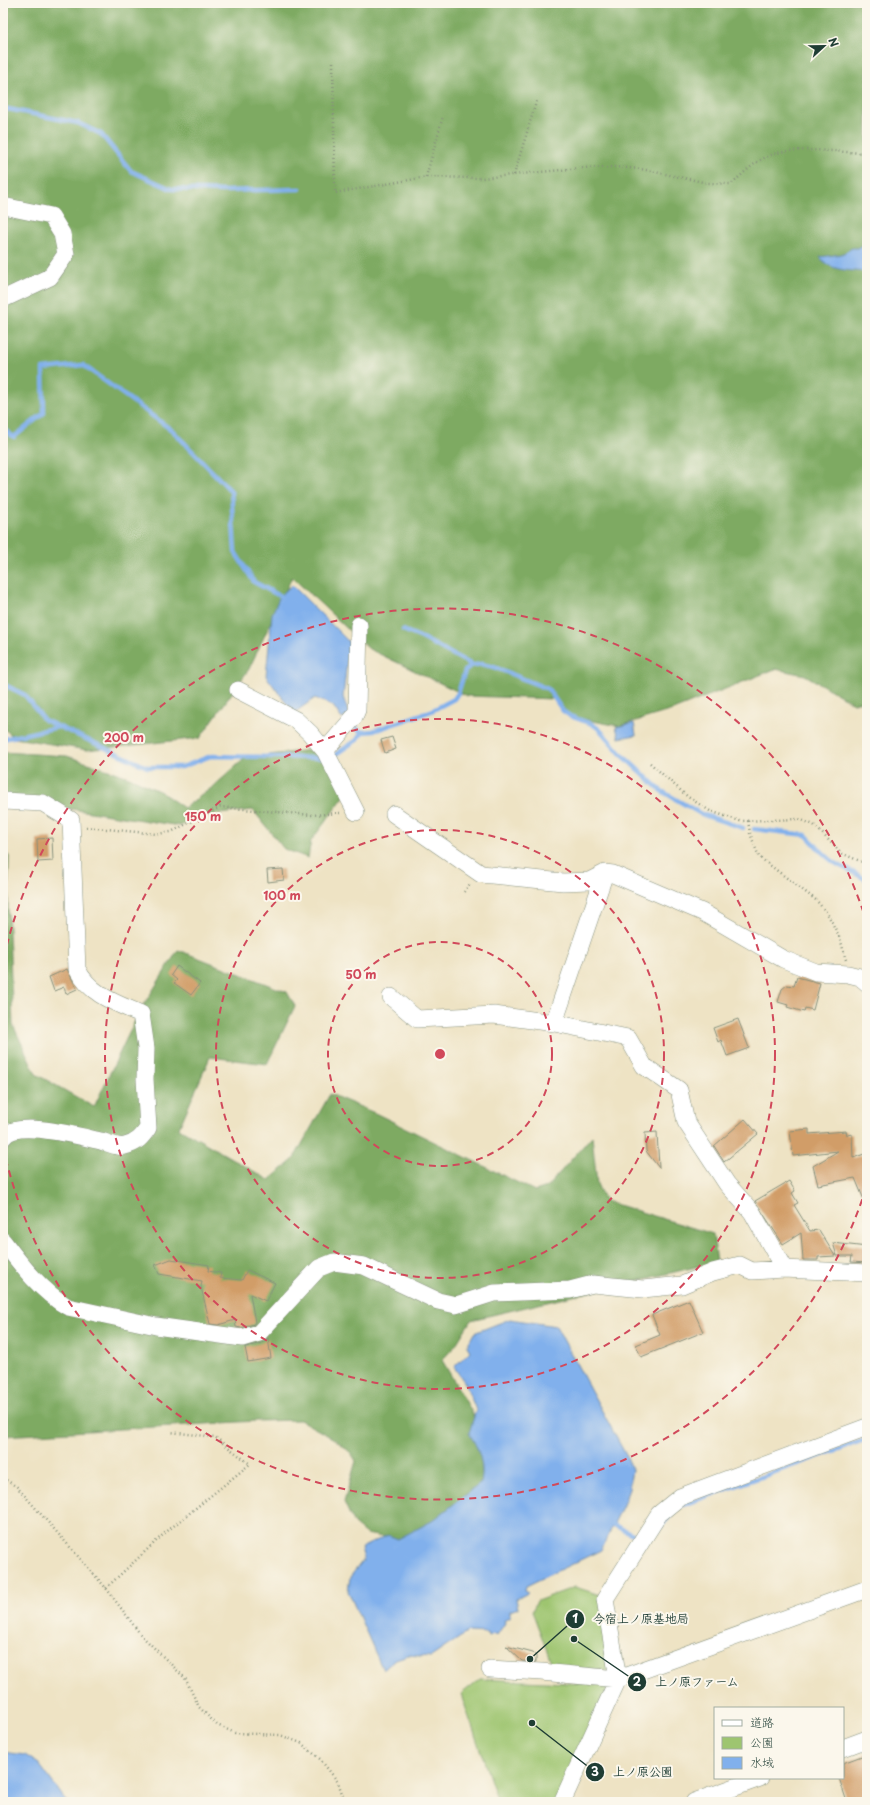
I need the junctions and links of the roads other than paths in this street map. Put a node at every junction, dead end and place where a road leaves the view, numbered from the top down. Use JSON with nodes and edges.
{"nodes":[{"id":1,"x":3,"y":206,"type":"edge"},
{"id":2,"x":3,"y":299,"type":"edge"},
{"id":3,"x":359,"y":625,"type":"dead end"},
{"id":4,"x":238,"y":690,"type":"dead end"},
{"id":5,"x":325,"y":751,"type":"junction"},
{"id":6,"x":3,"y":801,"type":"edge"},
{"id":7,"x":356,"y":812,"type":"road end"},
{"id":8,"x":394,"y":814,"type":"dead end"},
{"id":9,"x":605,"y":873,"type":"junction"},
{"id":10,"x":867,"y":983,"type":"edge"},
{"id":11,"x":391,"y":997,"type":"dead end"},
{"id":12,"x":554,"y":1023,"type":"junction"},
{"id":13,"x":3,"y":1138,"type":"edge"},
{"id":14,"x":3,"y":1241,"type":"edge"},
{"id":15,"x":784,"y":1269,"type":"junction"},
{"id":16,"x":867,"y":1273,"type":"edge"},
{"id":17,"x":867,"y":1427,"type":"edge"},
{"id":18,"x":867,"y":1589,"type":"edge"},
{"id":19,"x":490,"y":1669,"type":"dead end"},
{"id":20,"x":618,"y":1679,"type":"junction"},
{"id":21,"x":867,"y":1739,"type":"edge"},
{"id":22,"x":844,"y":1748,"type":"edge"},
{"id":23,"x":757,"y":1779,"type":"edge"},
{"id":24,"x":562,"y":1802,"type":"edge"},
{"id":25,"x":694,"y":1802,"type":"edge"}],
"edges":[{"from":1,"to":2,"type":"street"},
{"from":3,"to":5,"type":"street"},
{"from":4,"to":5,"type":"street"},
{"from":5,"to":7,"type":"street"},
{"from":6,"to":13,"type":"street"},
{"from":8,"to":9,"type":"street"},
{"from":9,"to":10,"type":"street"},
{"from":9,"to":12,"type":"street"},
{"from":11,"to":12,"type":"street"},
{"from":12,"to":15,"type":"street"},
{"from":14,"to":15,"type":"street"},
{"from":15,"to":16,"type":"street"},
{"from":17,"to":20,"type":"street"},
{"from":18,"to":20,"type":"street"},
{"from":19,"to":20,"type":"street"},
{"from":20,"to":24,"type":"street"},
{"from":21,"to":22,"type":"street"},
{"from":23,"to":25,"type":"street"}]}
